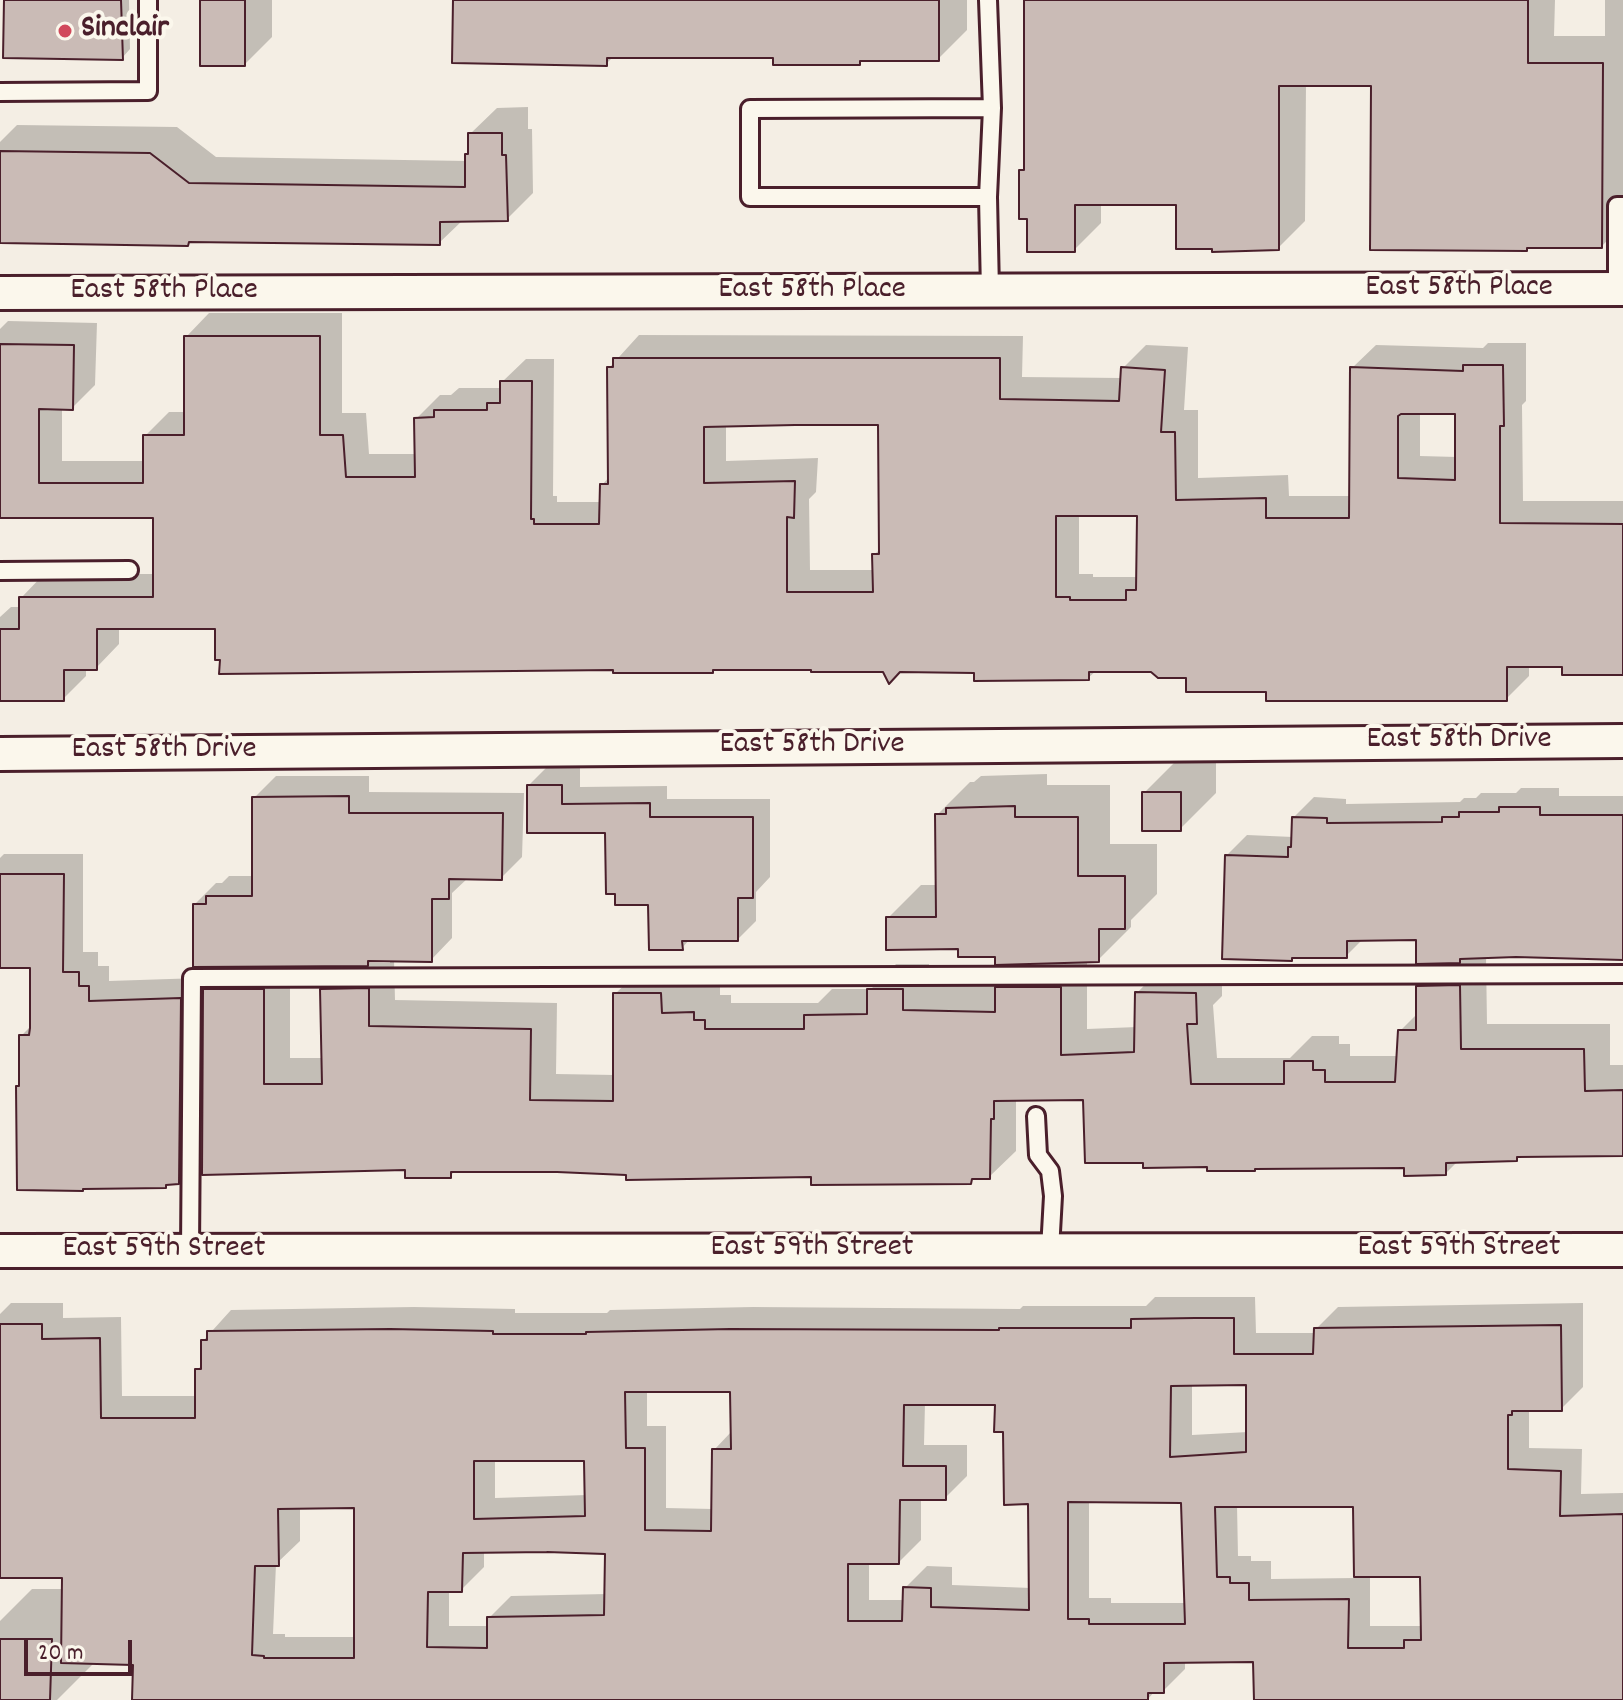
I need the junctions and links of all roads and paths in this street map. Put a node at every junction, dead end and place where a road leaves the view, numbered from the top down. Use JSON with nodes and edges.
{"nodes":[{"id":1,"x":148,"y":0,"type":"edge"},
{"id":2,"x":988,"y":0,"type":"edge"},
{"id":3,"x":0,"y":92,"type":"edge"},
{"id":4,"x":992,"y":108,"type":"junction"},
{"id":5,"x":988,"y":197,"type":"junction"},
{"id":6,"x":1623,"y":206,"type":"edge"},
{"id":7,"x":1620,"y":289,"type":"edge"},
{"id":8,"x":990,"y":291,"type":"junction"},
{"id":9,"x":0,"y":293,"type":"edge"},
{"id":10,"x":129,"y":570,"type":"dead end"},
{"id":11,"x":0,"y":571,"type":"edge"},
{"id":12,"x":1623,"y":741,"type":"edge"},
{"id":13,"x":0,"y":754,"type":"edge"},
{"id":14,"x":1623,"y":974,"type":"edge"},
{"id":15,"x":1036,"y":1116,"type":"dead end"},
{"id":16,"x":1050,"y":1250,"type":"junction"},
{"id":17,"x":1623,"y":1250,"type":"edge"},
{"id":18,"x":0,"y":1251,"type":"edge"},
{"id":19,"x":190,"y":1251,"type":"junction"}],
"edges":[{"from":1,"to":3,"type":"lane"},
{"from":2,"to":4,"type":"lane"},
{"from":4,"to":5,"type":"lane"},
{"from":4,"to":5,"type":"lane"},
{"from":5,"to":8,"type":"lane"},
{"from":6,"to":7,"type":"lane"},
{"from":7,"to":8,"type":"street","name":"East 58th Place"},
{"from":8,"to":9,"type":"street","name":"East 58th Place"},
{"from":10,"to":11,"type":"lane"},
{"from":12,"to":13,"type":"street","name":"East 58th Drive"},
{"from":14,"to":19,"type":"lane"},
{"from":15,"to":16,"type":"lane"},
{"from":16,"to":17,"type":"street","name":"East 59th Street"},
{"from":16,"to":19,"type":"street","name":"East 59th Street"},
{"from":18,"to":19,"type":"street","name":"East 59th Street"}]}
